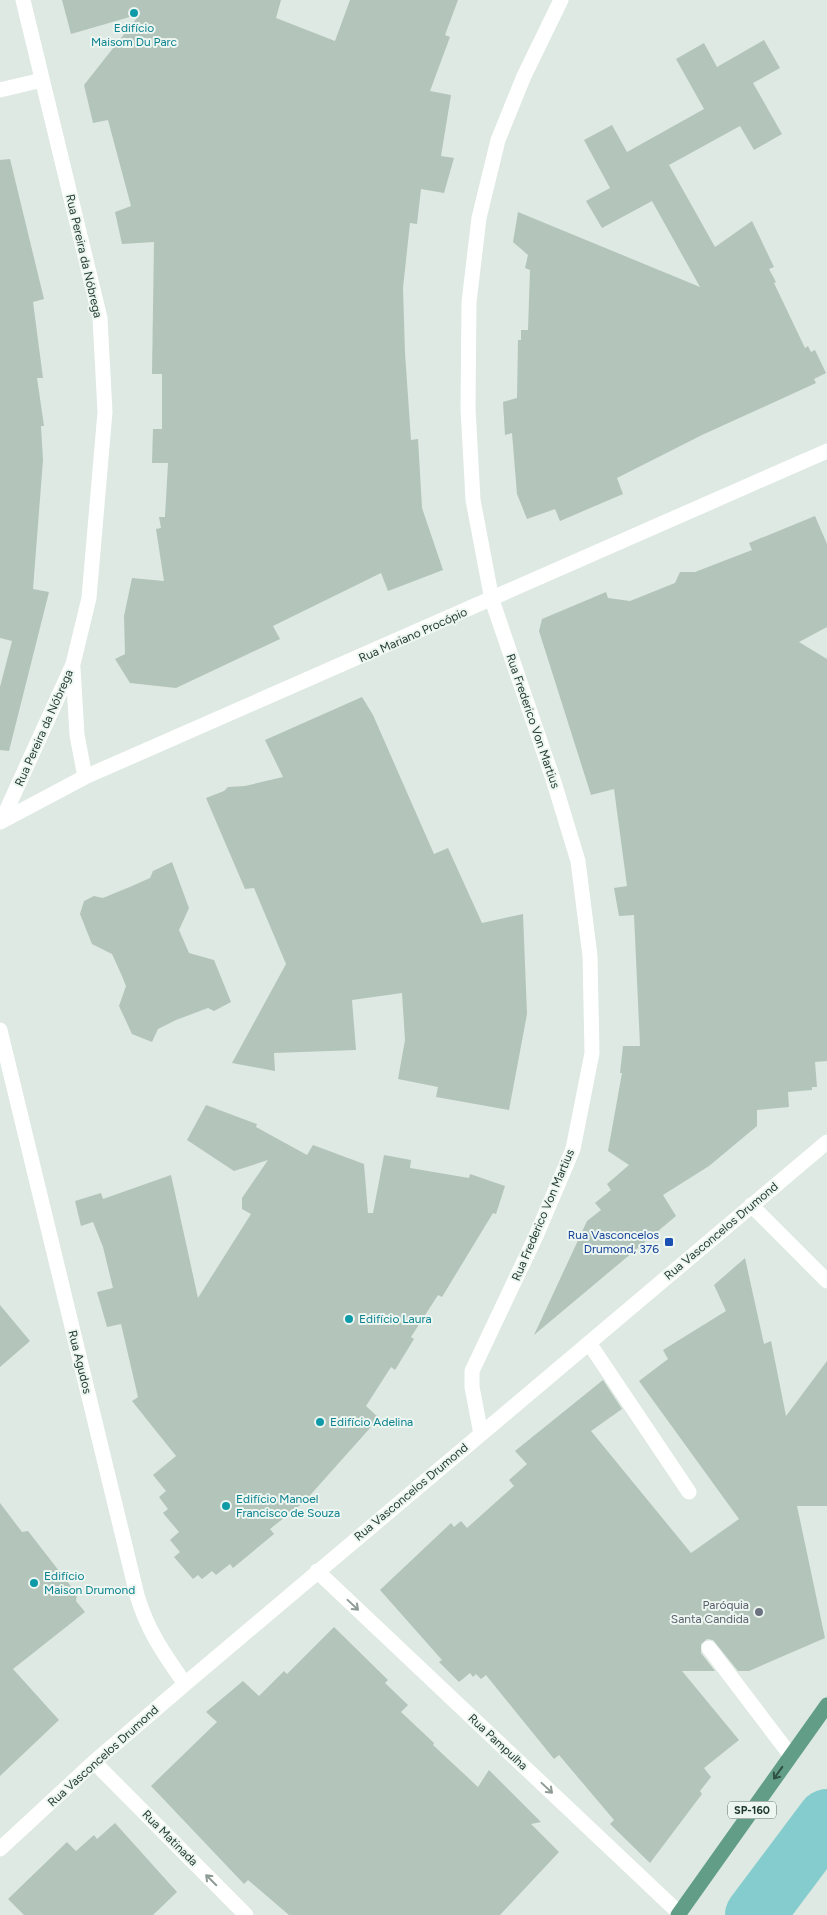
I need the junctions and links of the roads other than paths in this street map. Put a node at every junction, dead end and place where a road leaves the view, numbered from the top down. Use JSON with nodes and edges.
{"nodes":[{"id":1,"x":22,"y":0,"type":"edge"},
{"id":2,"x":562,"y":0,"type":"edge"},
{"id":3,"x":42,"y":80,"type":"junction"},
{"id":4,"x":0,"y":90,"type":"edge"},
{"id":5,"x":827,"y":451,"type":"edge"},
{"id":6,"x":492,"y":600,"type":"junction"},
{"id":7,"x":73,"y":664,"type":"junction"},
{"id":8,"x":85,"y":777,"type":"junction"},
{"id":9,"x":2,"y":820,"type":"edge"},
{"id":10,"x":0,"y":1030,"type":"edge"},
{"id":11,"x":827,"y":1142,"type":"edge"},
{"id":12,"x":751,"y":1206,"type":"junction"},
{"id":13,"x":827,"y":1281,"type":"edge"},
{"id":14,"x":589,"y":1343,"type":"junction"},
{"id":15,"x":480,"y":1434,"type":"junction"},
{"id":16,"x":688,"y":1492,"type":"dead end"},
{"id":17,"x":317,"y":1571,"type":"junction"},
{"id":18,"x":709,"y":1648,"type":"dead end"},
{"id":19,"x":184,"y":1684,"type":"junction"},
{"id":20,"x":827,"y":1705,"type":"edge"},
{"id":21,"x":791,"y":1756,"type":"junction"},
{"id":22,"x":94,"y":1762,"type":"junction"},
{"id":23,"x":0,"y":1849,"type":"edge"},
{"id":24,"x":679,"y":1914,"type":"edge"},
{"id":25,"x":246,"y":1915,"type":"edge"}],
"edges":[{"from":1,"to":3,"type":"street","name":"Rua Pereira da Nóbrega"},
{"from":2,"to":6,"type":"street","name":"Rua Frederico Von Martius"},
{"from":3,"to":4,"type":"street"},
{"from":3,"to":7,"type":"street","name":"Rua Pereira da Nóbrega"},
{"from":5,"to":6,"type":"street","name":"Rua Mariano Procópio"},
{"from":6,"to":8,"type":"street","name":"Rua Mariano Procópio"},
{"from":6,"to":15,"type":"street","name":"Rua Frederico Von Martius"},
{"from":7,"to":8,"type":"street","name":"Rua Pereira da Nóbrega"},
{"from":7,"to":9,"type":"street","name":"Rua Pereira da Nóbrega"},
{"from":8,"to":9,"type":"street","name":"Rua Mariano Procópio"},
{"from":10,"to":19,"type":"street","name":"Rua Agudos"},
{"from":11,"to":12,"type":"street","name":"Rua Vasconcelos Drumond"},
{"from":12,"to":13,"type":"street"},
{"from":12,"to":14,"type":"street","name":"Rua Vasconcelos Drumond"},
{"from":14,"to":15,"type":"street","name":"Rua Vasconcelos Drumond"},
{"from":14,"to":16,"type":"street"},
{"from":15,"to":17,"type":"street","name":"Rua Vasconcelos Drumond"},
{"from":17,"to":19,"type":"street","name":"Rua Vasconcelos Drumond"},
{"from":17,"to":24,"type":"street","name":"Rua Pampulha","one_way":true},
{"from":18,"to":21,"type":"street"},
{"from":19,"to":22,"type":"street","name":"Rua Vasconcelos Drumond"},
{"from":20,"to":21,"type":"main road","number":"SP-160"},
{"from":21,"to":24,"type":"main road","number":"SP-160","one_way":true},
{"from":22,"to":23,"type":"street","name":"Rua Vasconcelos Drumond"},
{"from":25,"to":22,"type":"street","name":"Rua Matinada","one_way":true}]}
